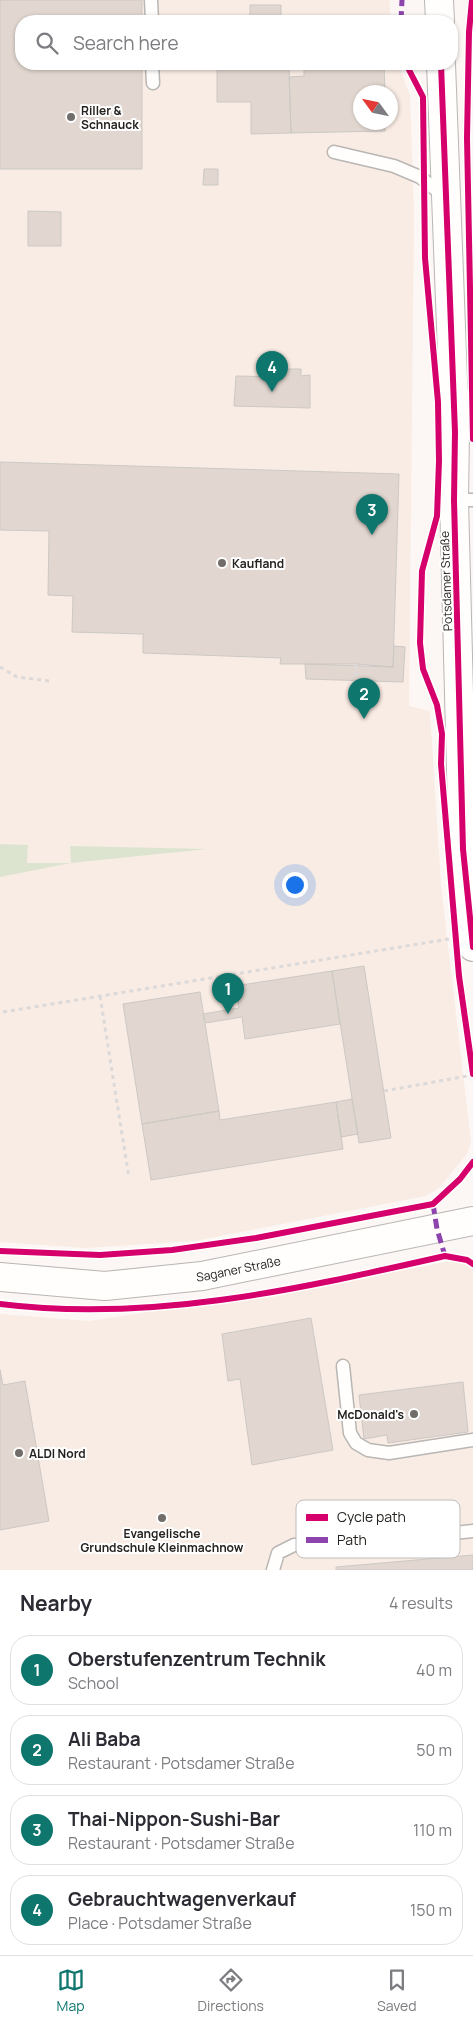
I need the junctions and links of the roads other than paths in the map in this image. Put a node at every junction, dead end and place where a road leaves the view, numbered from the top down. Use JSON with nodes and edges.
{"nodes":[{"id":1,"x":151,"y":0,"type":"edge"},
{"id":2,"x":440,"y":0,"type":"edge"},
{"id":3,"x":152,"y":15,"type":"edge"},
{"id":4,"x":440,"y":15,"type":"edge"},
{"id":5,"x":152,"y":70,"type":"edge"},
{"id":6,"x":441,"y":70,"type":"edge"},
{"id":7,"x":153,"y":83,"type":"dead end"},
{"id":8,"x":334,"y":152,"type":"dead end"},
{"id":9,"x":445,"y":197,"type":"junction"},
{"id":10,"x":463,"y":395,"type":"edge"},
{"id":11,"x":464,"y":500,"type":"edge"},
{"id":12,"x":461,"y":724,"type":"junction"},
{"id":13,"x":473,"y":779,"type":"edge"},
{"id":14,"x":472,"y":941,"type":"edge"},
{"id":15,"x":473,"y":1221,"type":"edge"},
{"id":16,"x":0,"y":1277,"type":"edge"},
{"id":17,"x":343,"y":1366,"type":"dead end"},
{"id":18,"x":473,"y":1440,"type":"edge"},
{"id":19,"x":473,"y":1531,"type":"edge"},
{"id":20,"x":460,"y":1532,"type":"edge"},
{"id":21,"x":296,"y":1545,"type":"edge"},
{"id":22,"x":273,"y":1570,"type":"edge"}],
"edges":[{"from":1,"to":3,"type":"lane"},
{"from":2,"to":4,"type":"street"},
{"from":5,"to":7,"type":"lane"},
{"from":6,"to":9,"type":"street","name":"Potsdamer Straße"},
{"from":8,"to":9,"type":"lane"},
{"from":9,"to":10,"type":"street","name":"Potsdamer Straße"},
{"from":10,"to":11,"type":"street","name":"Potsdamer Straße"},
{"from":11,"to":12,"type":"street","name":"Potsdamer Straße"},
{"from":12,"to":13,"type":"street","name":"Potsdamer Straße"},
{"from":12,"to":14,"type":"street","name":"Potsdamer Straße"},
{"from":15,"to":16,"type":"street","name":"Saganer Straße"},
{"from":17,"to":18,"type":"lane"},
{"from":19,"to":20,"type":"lane"},
{"from":21,"to":22,"type":"lane"}]}
